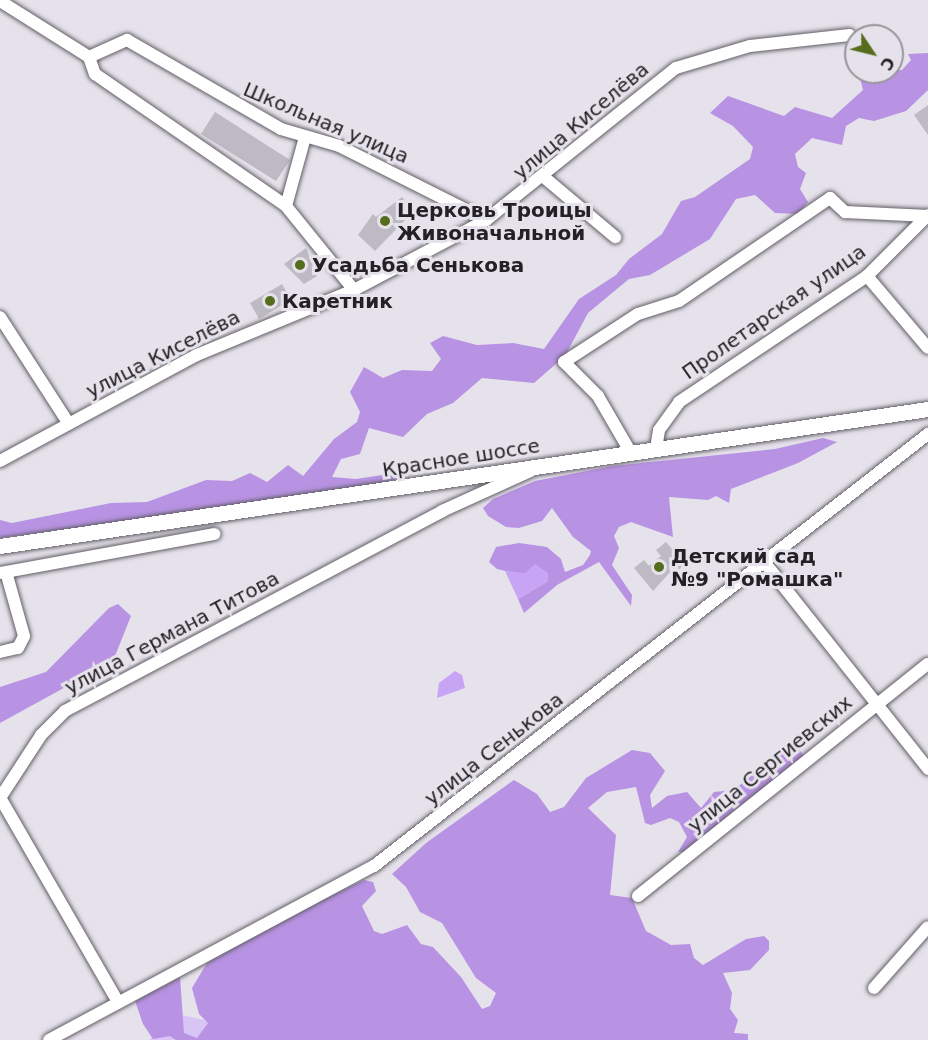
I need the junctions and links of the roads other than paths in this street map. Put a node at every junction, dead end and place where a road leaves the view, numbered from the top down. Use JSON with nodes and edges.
{"nodes":[{"id":1,"x":0,"y":1,"type":"edge"},
{"id":2,"x":844,"y":36,"type":"edge"},
{"id":3,"x":89,"y":57,"type":"junction"},
{"id":4,"x":305,"y":137,"type":"junction"},
{"id":5,"x":545,"y":178,"type":"junction"},
{"id":6,"x":286,"y":206,"type":"junction"},
{"id":7,"x":928,"y":215,"type":"edge"},
{"id":8,"x":486,"y":220,"type":"junction"},
{"id":9,"x":615,"y":237,"type":"dead end"},
{"id":10,"x":867,"y":276,"type":"junction"},
{"id":11,"x":354,"y":290,"type":"junction"},
{"id":12,"x":0,"y":317,"type":"edge"},
{"id":13,"x":928,"y":348,"type":"edge"},
{"id":14,"x":928,"y":409,"type":"edge"},
{"id":15,"x":69,"y":424,"type":"junction"},
{"id":16,"x":928,"y":434,"type":"edge"},
{"id":17,"x":656,"y":449,"type":"junction"},
{"id":18,"x":631,"y":453,"type":"junction"},
{"id":19,"x":0,"y":461,"type":"edge"},
{"id":20,"x":539,"y":467,"type":"junction"},
{"id":21,"x":214,"y":534,"type":"dead end"},
{"id":22,"x":0,"y":546,"type":"edge"},
{"id":23,"x":765,"y":563,"type":"junction"},
{"id":24,"x":3,"y":572,"type":"edge"},
{"id":25,"x":0,"y":652,"type":"edge"},
{"id":26,"x":928,"y":664,"type":"edge"},
{"id":27,"x":874,"y":705,"type":"junction"},
{"id":28,"x":928,"y":769,"type":"edge"},
{"id":29,"x":638,"y":896,"type":"dead end"},
{"id":30,"x":928,"y":927,"type":"edge"},
{"id":31,"x":874,"y":988,"type":"dead end"},
{"id":32,"x":118,"y":1002,"type":"junction"},
{"id":33,"x":49,"y":1040,"type":"edge"}],
"edges":[{"from":1,"to":3,"type":"street"},
{"from":2,"to":5,"type":"street","name":"улица Киселёва"},
{"from":3,"to":4,"type":"street","name":"Школьная улица"},
{"from":3,"to":6,"type":"street"},
{"from":4,"to":6,"type":"street"},
{"from":4,"to":8,"type":"street","name":"Школьная улица"},
{"from":5,"to":8,"type":"street","name":"улица Киселёва"},
{"from":5,"to":9,"type":"street"},
{"from":6,"to":11,"type":"street"},
{"from":7,"to":10,"type":"street","name":"Пролетарская улица"},
{"from":7,"to":18,"type":"street"},
{"from":8,"to":11,"type":"street","name":"улица Киселёва"},
{"from":10,"to":13,"type":"street"},
{"from":10,"to":17,"type":"street","name":"Пролетарская улица"},
{"from":11,"to":15,"type":"street","name":"улица Киселёва"},
{"from":12,"to":15,"type":"street"},
{"from":14,"to":17,"type":"main road","name":"Красное шоссе"},
{"from":15,"to":19,"type":"street","name":"улица Киселёва"},
{"from":16,"to":23,"type":"street","name":"улица Сенькова"},
{"from":17,"to":18,"type":"main road","name":"Красное шоссе"},
{"from":18,"to":20,"type":"main road","name":"Красное шоссе"},
{"from":20,"to":22,"type":"main road","name":"Красное шоссе"},
{"from":20,"to":32,"type":"street","name":"улица Германа Титова"},
{"from":21,"to":24,"type":"street"},
{"from":23,"to":27,"type":"street"},
{"from":23,"to":32,"type":"street","name":"улица Сенькова"},
{"from":24,"to":25,"type":"street"},
{"from":26,"to":27,"type":"street","name":"улица Сергиевских"},
{"from":27,"to":28,"type":"street"},
{"from":27,"to":29,"type":"street","name":"улица Сергиевских"},
{"from":30,"to":31,"type":"street"},
{"from":32,"to":33,"type":"street","name":"улица Сенькова"}]}
